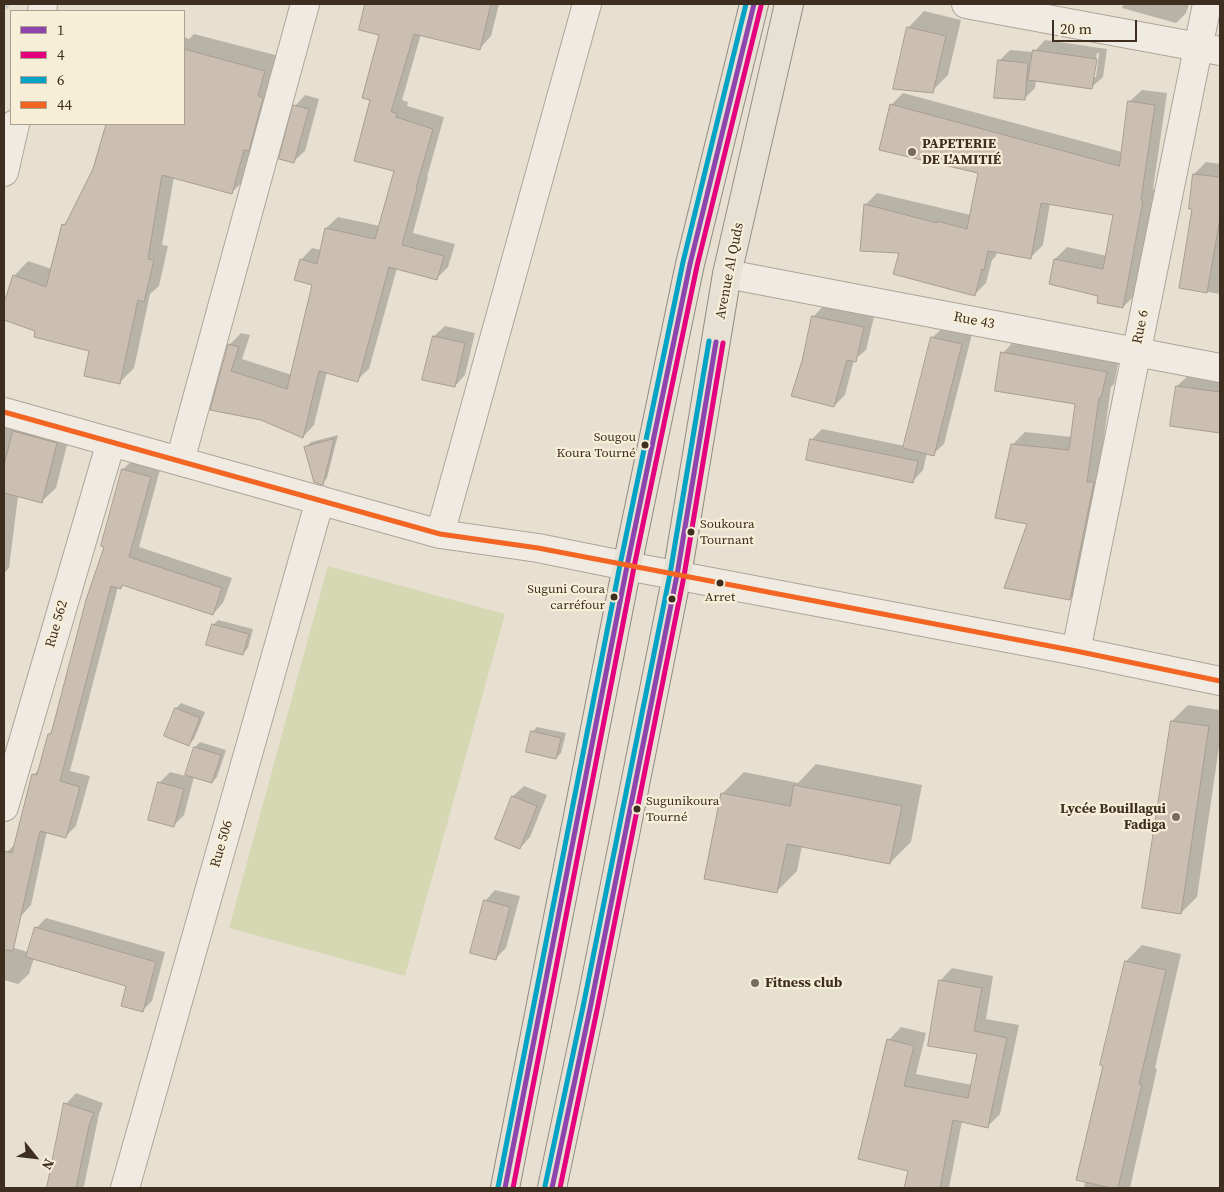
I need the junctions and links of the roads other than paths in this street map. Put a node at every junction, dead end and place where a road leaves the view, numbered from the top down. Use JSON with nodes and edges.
{"nodes":[{"id":1,"x":305,"y":4,"type":"edge"},
{"id":2,"x":587,"y":4,"type":"edge"},
{"id":3,"x":754,"y":4,"type":"edge"},
{"id":4,"x":789,"y":4,"type":"edge"},
{"id":5,"x":966,"y":4,"type":"edge"},
{"id":6,"x":1207,"y":4,"type":"edge"},
{"id":7,"x":1209,"y":49,"type":"edge"},
{"id":8,"x":15,"y":125,"type":"edge"},
{"id":9,"x":4,"y":172,"type":"edge"},
{"id":10,"x":728,"y":274,"type":"junction"},
{"id":11,"x":1136,"y":352,"type":"junction"},
{"id":12,"x":1220,"y":368,"type":"edge"},
{"id":13,"x":4,"y":412,"type":"edge"},
{"id":14,"x":111,"y":442,"type":"junction"},
{"id":15,"x":180,"y":461,"type":"junction"},
{"id":16,"x":320,"y":500,"type":"junction"},
{"id":17,"x":440,"y":534,"type":"junction"},
{"id":18,"x":627,"y":566,"type":"junction"},
{"id":19,"x":677,"y":575,"type":"junction"},
{"id":20,"x":1076,"y":651,"type":"junction"},
{"id":21,"x":1220,"y":681,"type":"edge"},
{"id":22,"x":4,"y":807,"type":"edge"},
{"id":23,"x":125,"y":1188,"type":"edge"},
{"id":24,"x":505,"y":1188,"type":"edge"},
{"id":25,"x":552,"y":1188,"type":"edge"}],
"edges":[{"from":1,"to":15,"type":"street"},
{"from":2,"to":17,"type":"street"},
{"from":3,"to":18,"type":"main road"},
{"from":4,"to":10,"type":"main road","name":"Avenue Al Quds"},
{"from":5,"to":7,"type":"street"},
{"from":6,"to":7,"type":"street","name":"Rue 6"},
{"from":7,"to":11,"type":"street","name":"Rue 6"},
{"from":8,"to":9,"type":"street"},
{"from":10,"to":11,"type":"street","name":"Rue 43"},
{"from":10,"to":19,"type":"main road","name":"Avenue Al Quds"},
{"from":11,"to":12,"type":"street","name":"Rue 43"},
{"from":11,"to":20,"type":"street","name":"Rue 6"},
{"from":13,"to":14,"type":"street"},
{"from":14,"to":15,"type":"street"},
{"from":14,"to":22,"type":"street","name":"Rue 562"},
{"from":15,"to":16,"type":"street"},
{"from":16,"to":17,"type":"street"},
{"from":16,"to":23,"type":"street","name":"Rue 506"},
{"from":17,"to":18,"type":"street"},
{"from":18,"to":19,"type":"street"},
{"from":18,"to":24,"type":"main road"},
{"from":19,"to":20,"type":"street"},
{"from":19,"to":25,"type":"main road","name":"Avenue Al Quds"},
{"from":20,"to":21,"type":"street"}]}
